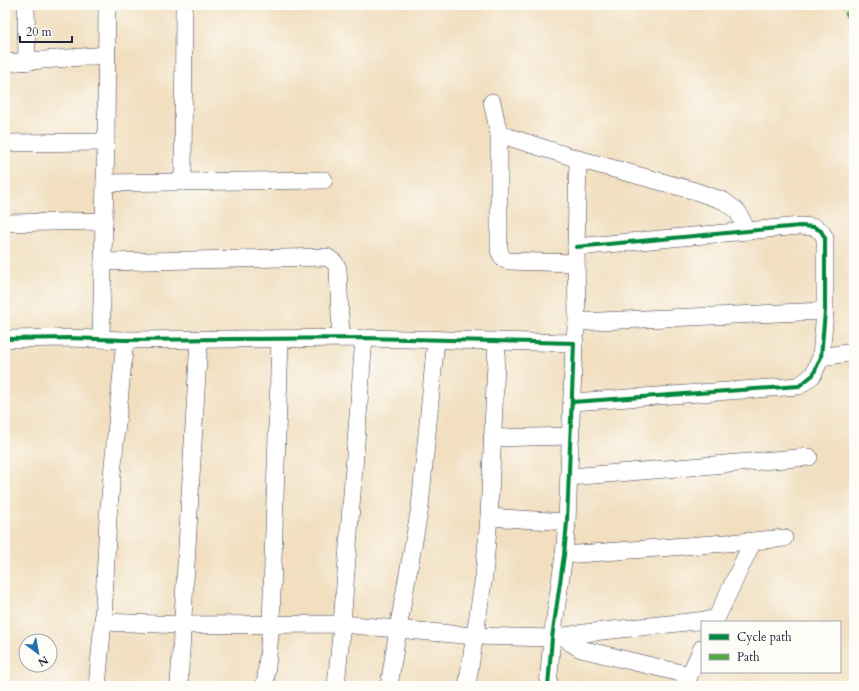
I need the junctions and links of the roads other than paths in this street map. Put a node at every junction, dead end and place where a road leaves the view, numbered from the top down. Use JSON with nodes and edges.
{"nodes":[{"id":1,"x":26,"y":5,"type":"edge"},
{"id":2,"x":107,"y":5,"type":"edge"},
{"id":3,"x":184,"y":5,"type":"edge"},
{"id":4,"x":107,"y":56,"type":"junction"},
{"id":5,"x":27,"y":62,"type":"junction"},
{"id":6,"x":5,"y":64,"type":"edge"},
{"id":7,"x":492,"y":102,"type":"dead end"},
{"id":8,"x":499,"y":134,"type":"junction"},
{"id":9,"x":5,"y":142,"type":"edge"},
{"id":10,"x":106,"y":142,"type":"junction"},
{"id":11,"x":578,"y":159,"type":"junction"},
{"id":12,"x":324,"y":180,"type":"dead end"},
{"id":13,"x":183,"y":182,"type":"junction"},
{"id":14,"x":105,"y":183,"type":"junction"},
{"id":15,"x":104,"y":221,"type":"junction"},
{"id":16,"x":5,"y":223,"type":"edge"},
{"id":17,"x":747,"y":230,"type":"junction"},
{"id":18,"x":576,"y":255,"type":"junction"},
{"id":19,"x":103,"y":262,"type":"junction"},
{"id":20,"x":825,"y":311,"type":"junction"},
{"id":21,"x":578,"y":322,"type":"junction"},
{"id":22,"x":341,"y":338,"type":"junction"},
{"id":23,"x":364,"y":338,"type":"junction"},
{"id":24,"x":5,"y":339,"type":"edge"},
{"id":25,"x":102,"y":339,"type":"junction"},
{"id":26,"x":280,"y":339,"type":"junction"},
{"id":27,"x":436,"y":339,"type":"junction"},
{"id":28,"x":125,"y":340,"type":"junction"},
{"id":29,"x":199,"y":340,"type":"junction"},
{"id":30,"x":497,"y":341,"type":"junction"},
{"id":31,"x":574,"y":343,"type":"junction"},
{"id":32,"x":854,"y":352,"type":"edge"},
{"id":33,"x":821,"y":357,"type":"junction"},
{"id":34,"x":572,"y":402,"type":"junction"},
{"id":35,"x":571,"y":436,"type":"junction"},
{"id":36,"x":492,"y":438,"type":"junction"},
{"id":37,"x":809,"y":457,"type":"dead end"},
{"id":38,"x":570,"y":477,"type":"junction"},
{"id":39,"x":489,"y":517,"type":"junction"},
{"id":40,"x":567,"y":522,"type":"junction"},
{"id":41,"x":784,"y":538,"type":"dead end"},
{"id":42,"x":753,"y":541,"type":"junction"},
{"id":43,"x":564,"y":555,"type":"junction"},
{"id":44,"x":715,"y":620,"type":"edge"},
{"id":45,"x":701,"y":621,"type":"edge"},
{"id":46,"x":705,"y":621,"type":"edge"},
{"id":47,"x":103,"y":622,"type":"junction"},
{"id":48,"x":342,"y":624,"type":"junction"},
{"id":49,"x":183,"y":625,"type":"junction"},
{"id":50,"x":271,"y":625,"type":"junction"},
{"id":51,"x":398,"y":628,"type":"junction"},
{"id":52,"x":474,"y":636,"type":"junction"},
{"id":53,"x":558,"y":638,"type":"junction"},
{"id":54,"x":701,"y":650,"type":"edge"},
{"id":55,"x":687,"y":681,"type":"edge"},
{"id":56,"x":97,"y":686,"type":"edge"},
{"id":57,"x":179,"y":686,"type":"edge"},
{"id":58,"x":265,"y":686,"type":"edge"},
{"id":59,"x":336,"y":686,"type":"edge"},
{"id":60,"x":389,"y":686,"type":"edge"},
{"id":61,"x":467,"y":686,"type":"edge"},
{"id":62,"x":548,"y":686,"type":"edge"}],
"edges":[{"from":1,"to":5,"type":"street"},
{"from":2,"to":4,"type":"street"},
{"from":3,"to":13,"type":"street"},
{"from":4,"to":5,"type":"street"},
{"from":4,"to":10,"type":"street"},
{"from":5,"to":6,"type":"street"},
{"from":7,"to":8,"type":"street"},
{"from":8,"to":11,"type":"street"},
{"from":8,"to":18,"type":"street"},
{"from":9,"to":10,"type":"street"},
{"from":10,"to":14,"type":"street"},
{"from":11,"to":17,"type":"street"},
{"from":11,"to":18,"type":"street"},
{"from":12,"to":13,"type":"street"},
{"from":13,"to":14,"type":"street"},
{"from":14,"to":15,"type":"street"},
{"from":15,"to":16,"type":"street"},
{"from":15,"to":19,"type":"street"},
{"from":17,"to":18,"type":"street"},
{"from":17,"to":20,"type":"street"},
{"from":18,"to":21,"type":"street"},
{"from":19,"to":22,"type":"street"},
{"from":19,"to":25,"type":"street"},
{"from":20,"to":21,"type":"street"},
{"from":20,"to":33,"type":"street"},
{"from":21,"to":31,"type":"street"},
{"from":22,"to":23,"type":"street"},
{"from":22,"to":26,"type":"street"},
{"from":23,"to":27,"type":"street"},
{"from":23,"to":48,"type":"street"},
{"from":24,"to":25,"type":"street"},
{"from":25,"to":28,"type":"street"},
{"from":26,"to":29,"type":"street"},
{"from":26,"to":50,"type":"street"},
{"from":27,"to":30,"type":"street"},
{"from":27,"to":51,"type":"street"},
{"from":28,"to":29,"type":"street"},
{"from":28,"to":47,"type":"street"},
{"from":29,"to":49,"type":"street"},
{"from":30,"to":31,"type":"street"},
{"from":30,"to":36,"type":"street"},
{"from":31,"to":34,"type":"street"},
{"from":32,"to":33,"type":"street"},
{"from":33,"to":34,"type":"street"},
{"from":34,"to":35,"type":"street"},
{"from":35,"to":36,"type":"street"},
{"from":35,"to":38,"type":"street"},
{"from":36,"to":39,"type":"street"},
{"from":37,"to":38,"type":"street"},
{"from":38,"to":40,"type":"street"},
{"from":39,"to":40,"type":"street"},
{"from":39,"to":52,"type":"street"},
{"from":40,"to":43,"type":"street"},
{"from":41,"to":42,"type":"street"},
{"from":42,"to":43,"type":"street"},
{"from":42,"to":44,"type":"street"},
{"from":43,"to":53,"type":"street"},
{"from":44,"to":46,"type":"street"},
{"from":45,"to":53,"type":"street"},
{"from":47,"to":49,"type":"street"},
{"from":47,"to":56,"type":"street"},
{"from":48,"to":50,"type":"street"},
{"from":48,"to":51,"type":"street"},
{"from":48,"to":59,"type":"street"},
{"from":49,"to":50,"type":"street"},
{"from":49,"to":57,"type":"street"},
{"from":50,"to":58,"type":"street"},
{"from":51,"to":52,"type":"street"},
{"from":51,"to":60,"type":"street"},
{"from":52,"to":53,"type":"street"},
{"from":52,"to":61,"type":"street"},
{"from":53,"to":55,"type":"street"},
{"from":53,"to":62,"type":"street"},
{"from":54,"to":55,"type":"street"}]}
